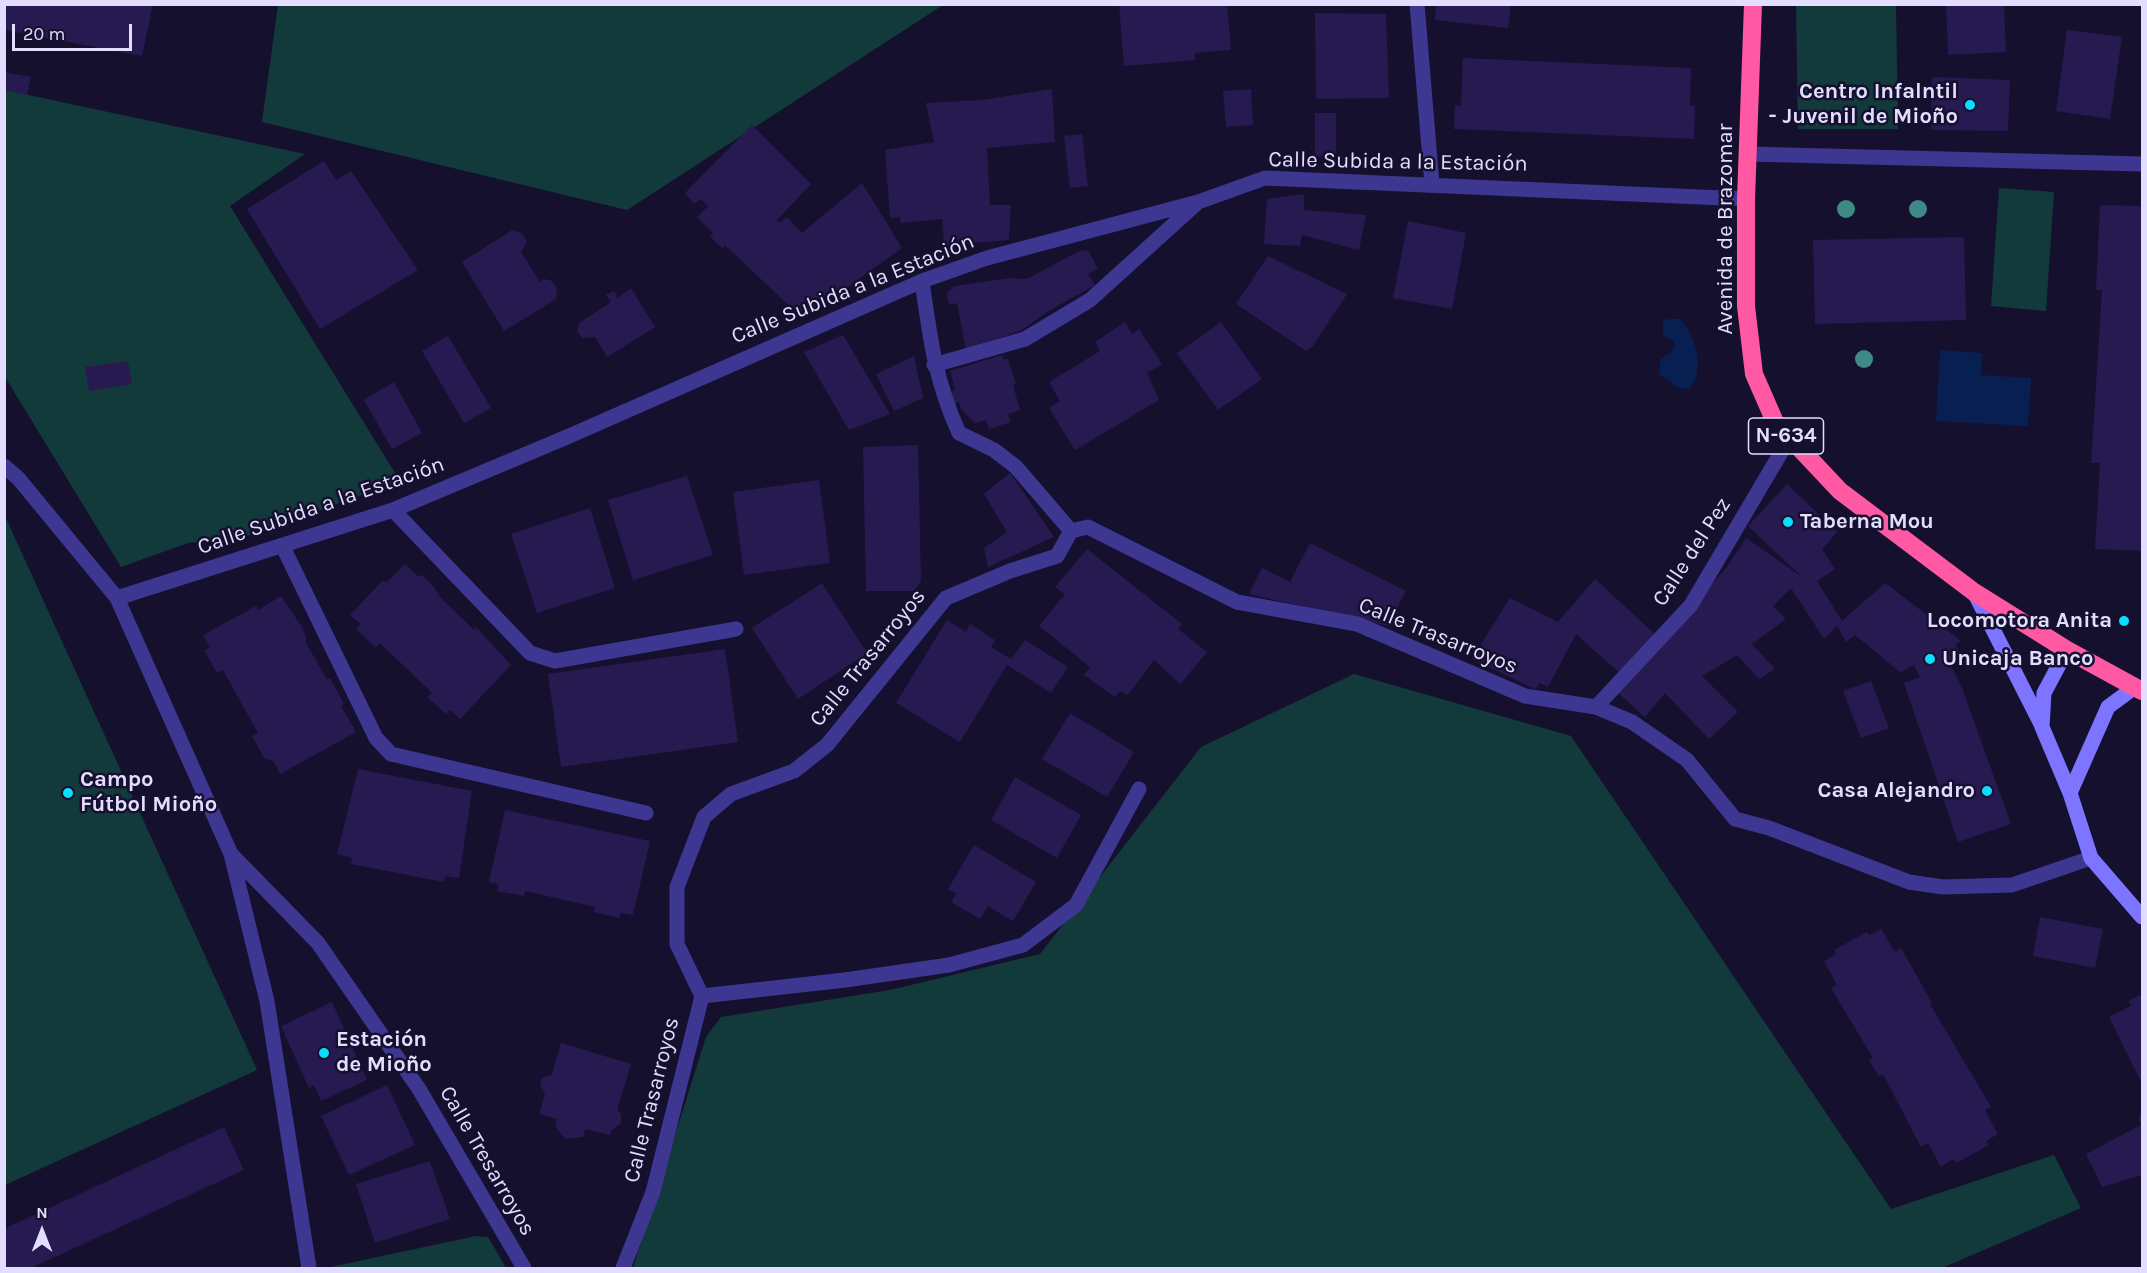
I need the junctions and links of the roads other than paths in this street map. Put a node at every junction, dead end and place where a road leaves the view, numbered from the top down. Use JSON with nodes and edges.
{"nodes":[{"id":1,"x":1417,"y":4,"type":"edge"},
{"id":2,"x":1753,"y":4,"type":"edge"},
{"id":3,"x":1748,"y":154,"type":"junction"},
{"id":4,"x":2142,"y":164,"type":"edge"},
{"id":5,"x":1432,"y":183,"type":"junction"},
{"id":6,"x":1746,"y":200,"type":"junction"},
{"id":7,"x":1198,"y":202,"type":"junction"},
{"id":8,"x":922,"y":281,"type":"junction"},
{"id":9,"x":934,"y":365,"type":"junction"},
{"id":10,"x":1789,"y":439,"type":"junction"},
{"id":11,"x":4,"y":466,"type":"edge"},
{"id":12,"x":393,"y":510,"type":"junction"},
{"id":13,"x":1071,"y":531,"type":"junction"},
{"id":14,"x":282,"y":545,"type":"junction"},
{"id":15,"x":1974,"y":592,"type":"junction"},
{"id":16,"x":117,"y":598,"type":"junction"},
{"id":17,"x":736,"y":629,"type":"dead end"},
{"id":18,"x":2067,"y":650,"type":"junction"},
{"id":19,"x":2139,"y":689,"type":"edge"},
{"id":20,"x":1596,"y":706,"type":"junction"},
{"id":21,"x":2042,"y":727,"type":"junction"},
{"id":22,"x":1139,"y":789,"type":"dead end"},
{"id":23,"x":2070,"y":793,"type":"junction"},
{"id":24,"x":646,"y":813,"type":"dead end"},
{"id":25,"x":231,"y":854,"type":"junction"},
{"id":26,"x":2091,"y":858,"type":"junction"},
{"id":27,"x":2142,"y":917,"type":"edge"},
{"id":28,"x":702,"y":996,"type":"junction"},
{"id":29,"x":309,"y":1269,"type":"edge"},
{"id":30,"x":524,"y":1269,"type":"edge"},
{"id":31,"x":623,"y":1269,"type":"edge"}],
"edges":[{"from":1,"to":5,"type":"street"},
{"from":2,"to":3,"type":"highway","name":"Avenida de Brazomar","number":"N-634"},
{"from":3,"to":4,"type":"street"},
{"from":3,"to":6,"type":"highway","name":"Avenida de Brazomar","number":"N-634"},
{"from":5,"to":6,"type":"street","name":"Calle Subida a la Estación"},
{"from":5,"to":7,"type":"street","name":"Calle Subida a la Estación"},
{"from":6,"to":10,"type":"highway","name":"Avenida de Brazomar","number":"N-634"},
{"from":7,"to":8,"type":"street","name":"Calle Subida a la Estación"},
{"from":7,"to":9,"type":"street"},
{"from":8,"to":9,"type":"street"},
{"from":8,"to":12,"type":"street","name":"Calle Subida a la Estación"},
{"from":9,"to":13,"type":"street"},
{"from":10,"to":15,"type":"highway","name":"Avenida de Brazomar","number":"N-634"},
{"from":10,"to":20,"type":"street","name":"Calle del Pez"},
{"from":11,"to":16,"type":"street"},
{"from":12,"to":14,"type":"street","name":"Calle Subida a la Estación"},
{"from":12,"to":17,"type":"street"},
{"from":13,"to":20,"type":"street","name":"Calle Trasarroyos"},
{"from":13,"to":28,"type":"street","name":"Calle Trasarroyos"},
{"from":14,"to":16,"type":"street","name":"Calle Subida a la Estación"},
{"from":14,"to":24,"type":"street"},
{"from":15,"to":18,"type":"highway","name":"Avenida de Brazomar","number":"N-634"},
{"from":15,"to":21,"type":"street"},
{"from":16,"to":25,"type":"street"},
{"from":18,"to":19,"type":"highway","name":"Avenida de Brazomar","number":"N-634"},
{"from":18,"to":21,"type":"street"},
{"from":19,"to":23,"type":"street"},
{"from":20,"to":26,"type":"street","name":"Calle Trasarroyos"},
{"from":21,"to":23,"type":"street"},
{"from":22,"to":28,"type":"street"},
{"from":23,"to":26,"type":"street"},
{"from":25,"to":29,"type":"street"},
{"from":25,"to":30,"type":"street","name":"Calle Tresarroyos"},
{"from":26,"to":27,"type":"street"},
{"from":28,"to":31,"type":"street","name":"Calle Trasarroyos"}]}
